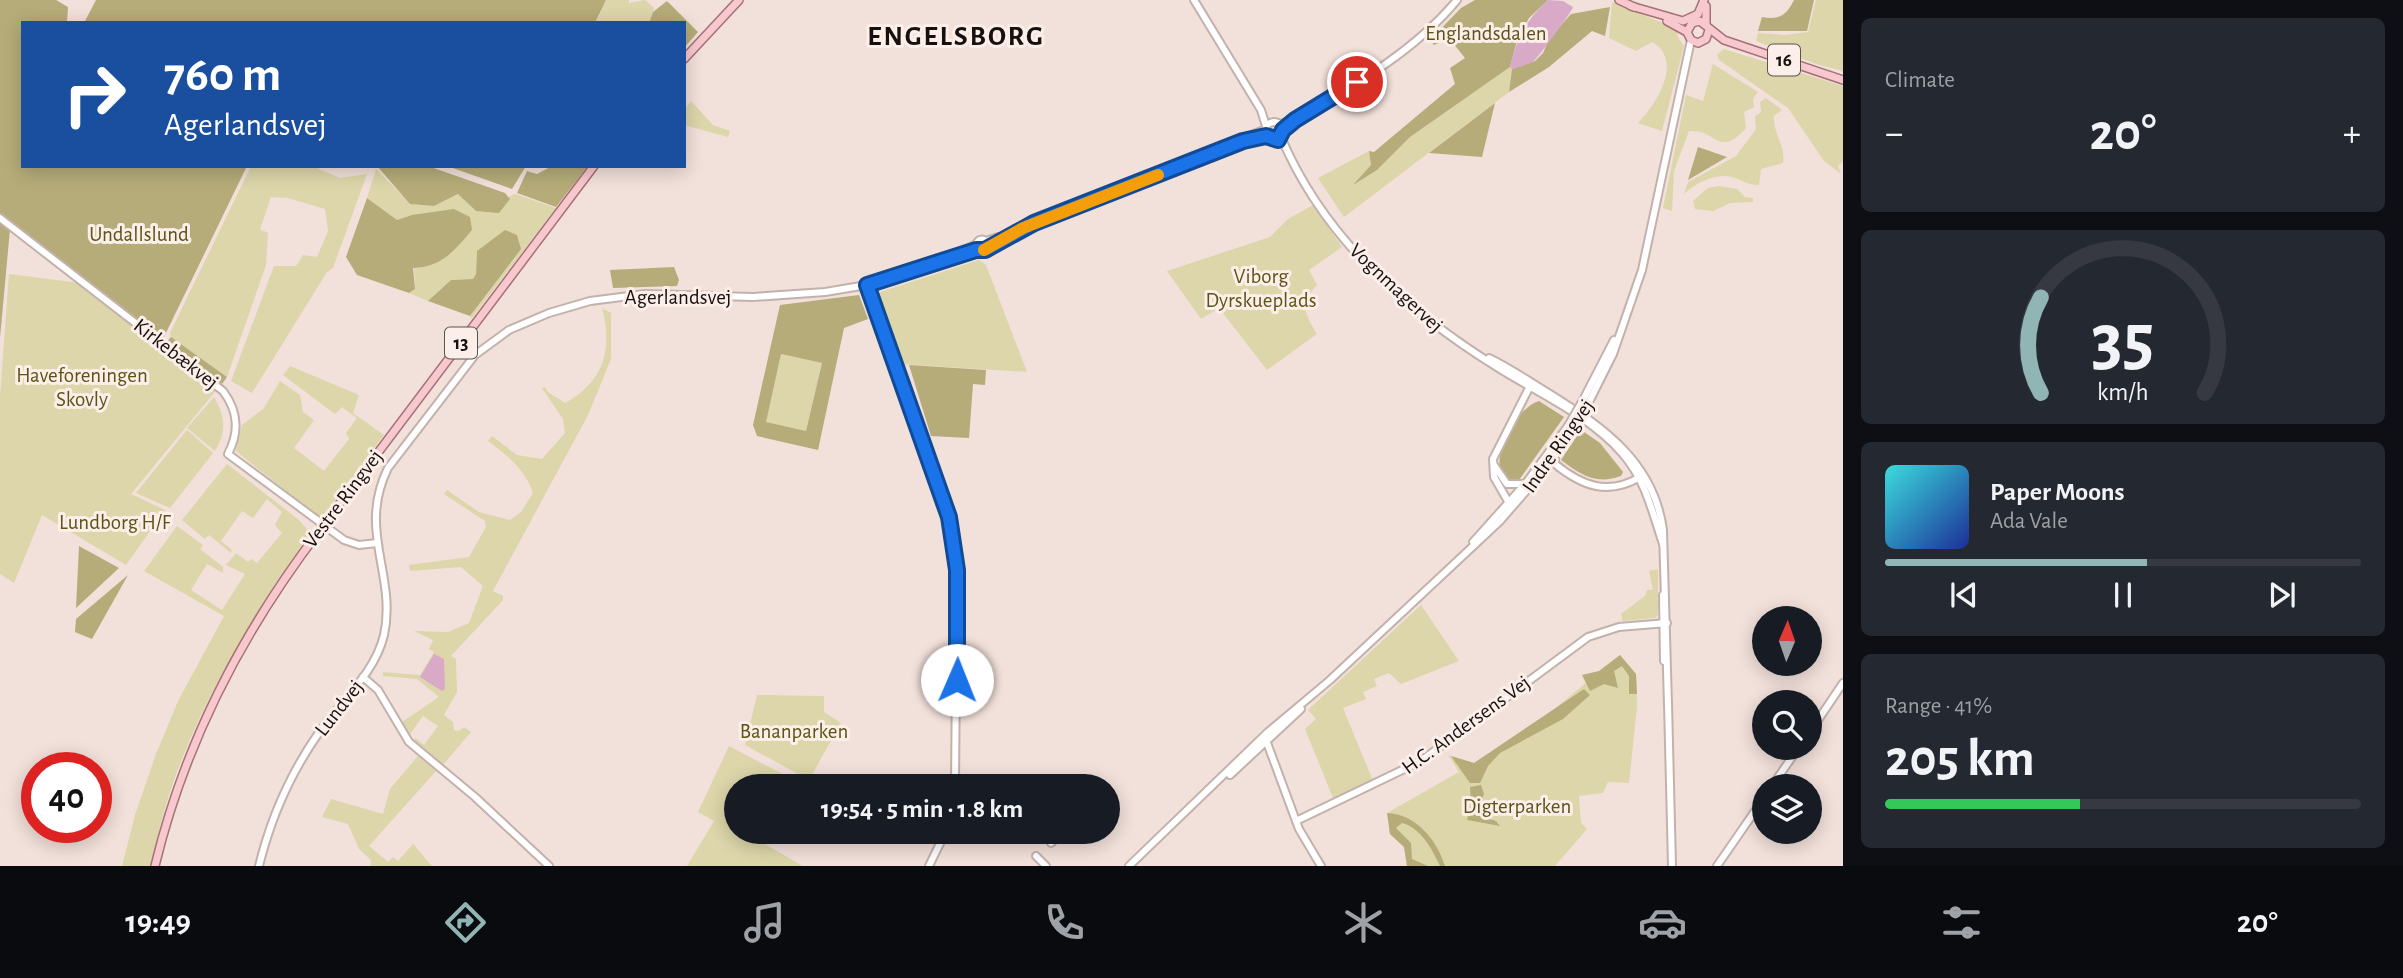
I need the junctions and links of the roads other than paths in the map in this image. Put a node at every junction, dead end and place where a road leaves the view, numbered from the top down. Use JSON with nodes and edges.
{"nodes":[{"id":1,"x":739,"y":0,"type":"edge"},
{"id":2,"x":1194,"y":0,"type":"edge"},
{"id":3,"x":1457,"y":0,"type":"edge"},
{"id":4,"x":1619,"y":0,"type":"edge"},
{"id":5,"x":1706,"y":2,"type":"edge"},
{"id":6,"x":1631,"y":6,"type":"junction"},
{"id":7,"x":1707,"y":27,"type":"junction"},
{"id":8,"x":1695,"y":33,"type":"junction"},
{"id":9,"x":1724,"y":40,"type":"junction"},
{"id":10,"x":686,"y":57,"type":"edge"},
{"id":11,"x":1843,"y":80,"type":"edge"},
{"id":12,"x":1274,"y":131,"type":"junction"},
{"id":13,"x":592,"y":168,"type":"edge"},
{"id":14,"x":0,"y":218,"type":"edge"},
{"id":15,"x":867,"y":285,"type":"junction"},
{"id":16,"x":1532,"y":387,"type":"junction"},
{"id":17,"x":1570,"y":427,"type":"junction"},
{"id":18,"x":1555,"y":455,"type":"junction"},
{"id":19,"x":1493,"y":464,"type":"junction"},
{"id":20,"x":1565,"y":472,"type":"junction"},
{"id":21,"x":1640,"y":474,"type":"junction"},
{"id":22,"x":1540,"y":475,"type":"junction"},
{"id":23,"x":1526,"y":483,"type":"junction"},
{"id":24,"x":1509,"y":503,"type":"junction"},
{"id":25,"x":377,"y":543,"type":"junction"},
{"id":26,"x":1461,"y":556,"type":"junction"},
{"id":27,"x":1664,"y":624,"type":"junction"},
{"id":28,"x":363,"y":677,"type":"junction"},
{"id":29,"x":1843,"y":683,"type":"edge"},
{"id":30,"x":1822,"y":714,"type":"edge"},
{"id":31,"x":1263,"y":741,"type":"junction"},
{"id":32,"x":955,"y":774,"type":"edge"},
{"id":33,"x":1752,"y":815,"type":"edge"},
{"id":34,"x":1296,"y":821,"type":"junction"},
{"id":35,"x":940,"y":844,"type":"edge"},
{"id":36,"x":1037,"y":856,"type":"dead end"},
{"id":37,"x":155,"y":866,"type":"edge"},
{"id":38,"x":259,"y":866,"type":"edge"},
{"id":39,"x":549,"y":866,"type":"edge"},
{"id":40,"x":929,"y":866,"type":"edge"},
{"id":41,"x":1046,"y":866,"type":"edge"},
{"id":42,"x":1129,"y":866,"type":"edge"},
{"id":43,"x":1321,"y":866,"type":"edge"},
{"id":44,"x":1672,"y":866,"type":"edge"},
{"id":45,"x":1717,"y":866,"type":"edge"}],
"edges":[{"from":1,"to":10,"type":"main road"},
{"from":2,"to":12,"type":"street","name":"Vognmagervej"},
{"from":3,"to":12,"type":"street"},
{"from":4,"to":6,"type":"main road"},
{"from":5,"to":6,"type":"main road"},
{"from":5,"to":7,"type":"main road"},
{"from":5,"to":8,"type":"main road"},
{"from":6,"to":8,"type":"main road","number":"16"},
{"from":7,"to":8,"type":"main road"},
{"from":7,"to":8,"type":"main road"},
{"from":7,"to":9,"type":"main road","number":"16"},
{"from":8,"to":9,"type":"main road","number":"16"},
{"from":8,"to":17,"type":"street","name":"Indre Ringvej","bridge":true},
{"from":9,"to":11,"type":"main road","number":"16"},
{"from":12,"to":15,"type":"street","name":"Agerlandsvej"},
{"from":12,"to":16,"type":"street","name":"Vognmagervej"},
{"from":13,"to":37,"type":"main road","name":"Vestre Ringvej","number":"13","bridge":true},
{"from":14,"to":25,"type":"street","name":"Kirkebækvej"},
{"from":15,"to":25,"type":"street","name":"Agerlandsvej"},
{"from":15,"to":32,"type":"street"},
{"from":16,"to":19,"type":"street"},
{"from":16,"to":21,"type":"street","name":"Vognmagervej"},
{"from":17,"to":18,"type":"street","name":"Indre Ringvej"},
{"from":17,"to":23,"type":"street","name":"Indre Ringvej"},
{"from":18,"to":20,"type":"street"},
{"from":18,"to":22,"type":"street","name":"Indre Ringvej"},
{"from":19,"to":23,"type":"street"},
{"from":19,"to":24,"type":"street"},
{"from":20,"to":21,"type":"street"},
{"from":20,"to":22,"type":"street"},
{"from":21,"to":27,"type":"street","name":"Vognmagervej"},
{"from":22,"to":26,"type":"street","name":"Indre Ringvej"},
{"from":23,"to":24,"type":"street","name":"Indre Ringvej"},
{"from":24,"to":26,"type":"street","name":"Indre Ringvej"},
{"from":25,"to":28,"type":"street","name":"Lundvej"},
{"from":26,"to":31,"type":"street","name":"Indre Ringvej"},
{"from":27,"to":34,"type":"street","name":"H.C. Andersens Vej"},
{"from":27,"to":44,"type":"street","name":"Vognmagervej"},
{"from":28,"to":38,"type":"street","name":"Lundvej"},
{"from":28,"to":39,"type":"street"},
{"from":29,"to":30,"type":"street"},
{"from":31,"to":34,"type":"street"},
{"from":31,"to":42,"type":"street","name":"Indre Ringvej"},
{"from":33,"to":45,"type":"street"},
{"from":34,"to":43,"type":"street"},
{"from":35,"to":40,"type":"street"},
{"from":36,"to":41,"type":"street"}]}
